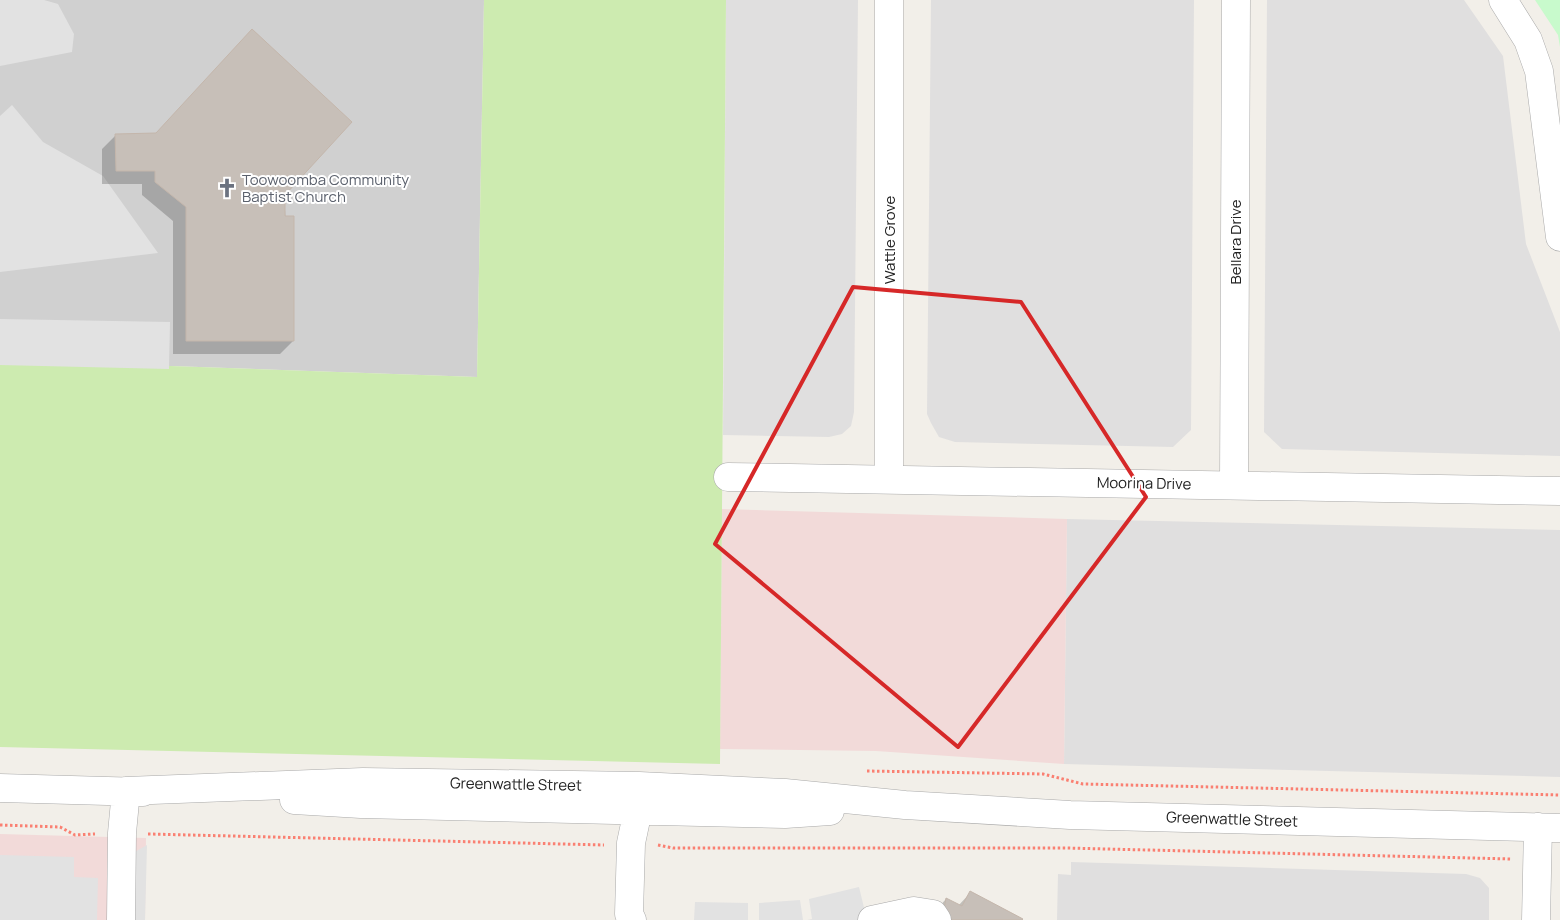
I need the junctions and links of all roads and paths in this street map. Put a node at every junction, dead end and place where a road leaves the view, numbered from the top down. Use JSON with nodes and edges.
{"nodes":[{"id":1,"x":889,"y":0,"type":"edge"},
{"id":2,"x":1236,"y":0,"type":"edge"},
{"id":3,"x":1502,"y":0,"type":"edge"},
{"id":4,"x":1560,"y":237,"type":"edge"},
{"id":5,"x":728,"y":477,"type":"dead end"},
{"id":6,"x":889,"y":479,"type":"junction"},
{"id":7,"x":1234,"y":484,"type":"junction"},
{"id":8,"x":1560,"y":491,"type":"edge"},
{"id":9,"x":858,"y":771,"type":"dead end"},
{"id":10,"x":0,"y":788,"type":"edge"},
{"id":11,"x":126,"y":791,"type":"junction"},
{"id":12,"x":1560,"y":795,"type":"edge"},
{"id":13,"x":638,"y":798,"type":"junction"},
{"id":14,"x":0,"y":825,"type":"edge"},
{"id":15,"x":1549,"y":828,"type":"edge"},
{"id":16,"x":122,"y":833,"type":"junction"},
{"id":17,"x":154,"y":834,"type":"dead end"},
{"id":18,"x":1067,"y":848,"type":"dead end"},
{"id":19,"x":1537,"y":861,"type":"junction"},
{"id":20,"x":121,"y":920,"type":"edge"},
{"id":21,"x":632,"y":920,"type":"edge"},
{"id":22,"x":644,"y":920,"type":"edge"},
{"id":23,"x":872,"y":920,"type":"edge"},
{"id":24,"x":937,"y":920,"type":"edge"},
{"id":25,"x":1536,"y":920,"type":"edge"}],
"edges":[{"from":1,"to":6,"type":"street","name":"Wattle Grove"},
{"from":2,"to":7,"type":"street","name":"Bellara Drive"},
{"from":3,"to":4,"type":"street"},
{"from":5,"to":6,"type":"street","name":"Moorina Drive"},
{"from":6,"to":7,"type":"street","name":"Moorina Drive"},
{"from":7,"to":8,"type":"street","name":"Moorina Drive"},
{"from":9,"to":12,"type":"path"},
{"from":10,"to":11,"type":"street","name":"Greenwattle Street"},
{"from":11,"to":13,"type":"street","name":"Greenwattle Street"},
{"from":11,"to":16,"type":"street"},
{"from":13,"to":15,"type":"street","name":"Greenwattle Street"},
{"from":13,"to":21,"type":"street"},
{"from":13,"to":22,"type":"street"},
{"from":14,"to":16,"type":"path"},
{"from":15,"to":19,"type":"street"},
{"from":16,"to":17,"type":"path"},
{"from":16,"to":20,"type":"street"},
{"from":18,"to":19,"type":"path"},
{"from":19,"to":25,"type":"street"},
{"from":23,"to":24,"type":"street"}]}
